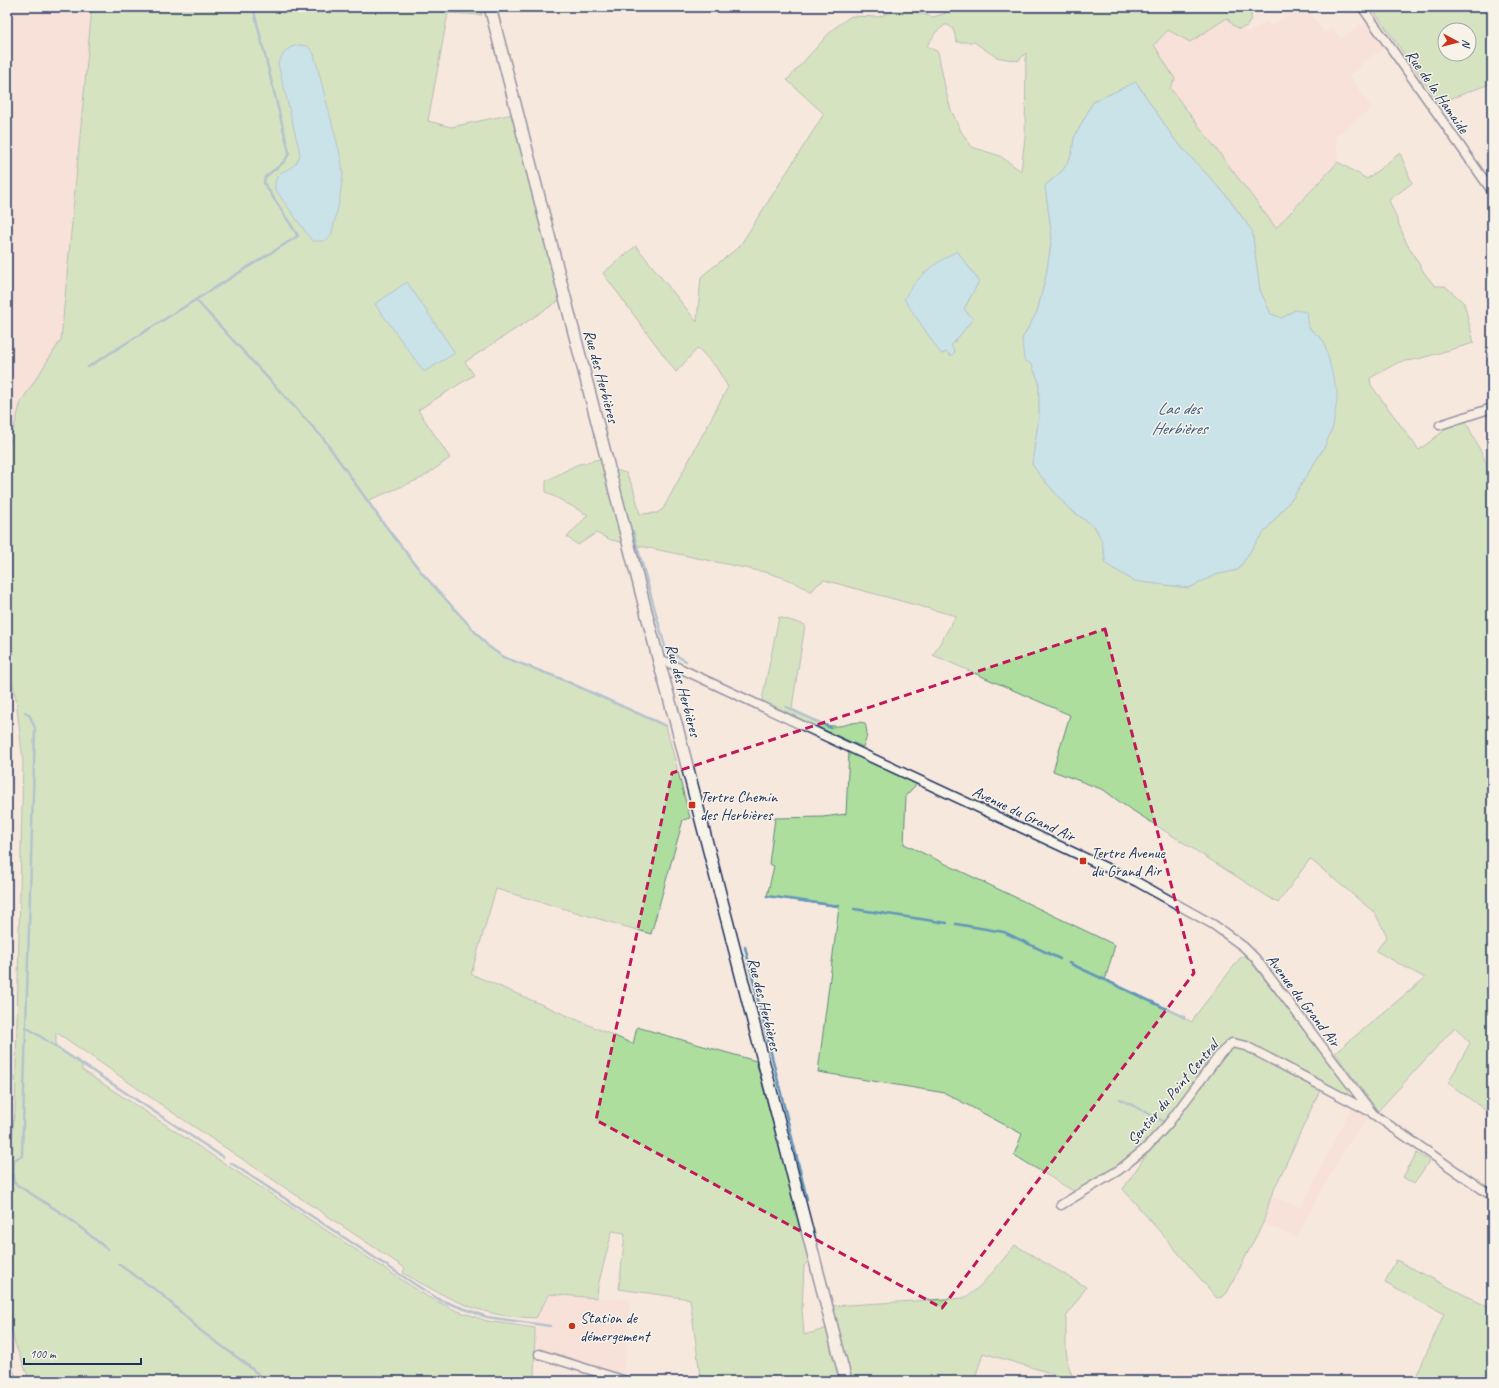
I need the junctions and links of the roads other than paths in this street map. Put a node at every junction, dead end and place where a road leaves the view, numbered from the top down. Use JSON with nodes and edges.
{"nodes":[{"id":1,"x":490,"y":7,"type":"edge"},
{"id":2,"x":1362,"y":7,"type":"edge"},
{"id":3,"x":1492,"y":191,"type":"edge"},
{"id":4,"x":1492,"y":408,"type":"edge"},
{"id":5,"x":1440,"y":425,"type":"dead end"},
{"id":6,"x":658,"y":658,"type":"junction"},
{"id":7,"x":1373,"y":1114,"type":"junction"},
{"id":8,"x":1492,"y":1196,"type":"edge"},
{"id":9,"x":1061,"y":1205,"type":"dead end"},
{"id":10,"x":539,"y":1354,"type":"dead end"},
{"id":11,"x":626,"y":1381,"type":"edge"},
{"id":12,"x":846,"y":1381,"type":"edge"}],
"edges":[{"from":1,"to":6,"type":"street","name":"Rue des Herbières"},
{"from":2,"to":3,"type":"street","name":"Rue de la Hamaide"},
{"from":4,"to":5,"type":"street"},
{"from":6,"to":7,"type":"street","name":"Avenue du Grand Air"},
{"from":6,"to":12,"type":"street","name":"Rue des Herbières"},
{"from":7,"to":8,"type":"street","name":"Avenue du Grand Air"},
{"from":7,"to":9,"type":"street","name":"Sentier du Point Central"},
{"from":10,"to":11,"type":"street"}]}
